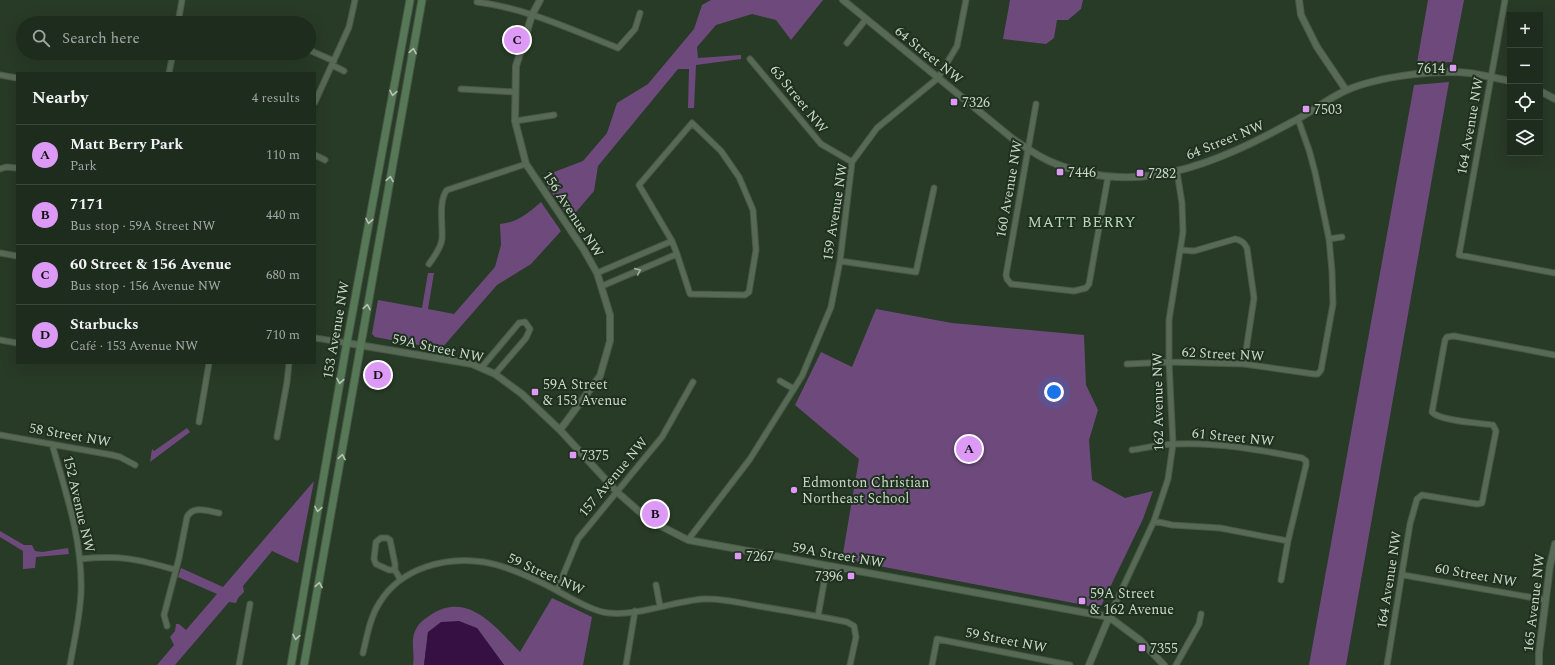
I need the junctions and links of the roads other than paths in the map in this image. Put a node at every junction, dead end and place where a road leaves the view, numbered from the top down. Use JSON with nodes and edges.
{"nodes":[{"id":1,"x":182,"y":0,"type":"edge"},
{"id":2,"x":356,"y":0,"type":"edge"},
{"id":3,"x":410,"y":0,"type":"edge"},
{"id":4,"x":422,"y":0,"type":"edge"},
{"id":5,"x":540,"y":0,"type":"edge"},
{"id":6,"x":843,"y":0,"type":"edge"},
{"id":7,"x":966,"y":0,"type":"edge"},
{"id":8,"x":1299,"y":0,"type":"edge"},
{"id":9,"x":1505,"y":0,"type":"edge"},
{"id":10,"x":477,"y":2,"type":"dead end"},
{"id":11,"x":640,"y":13,"type":"dead end"},
{"id":12,"x":532,"y":15,"type":"junction"},
{"id":13,"x":179,"y":16,"type":"edge"},
{"id":14,"x":866,"y":19,"type":"junction"},
{"id":15,"x":847,"y":43,"type":"dead end"},
{"id":16,"x":316,"y":54,"type":"edge"},
{"id":17,"x":750,"y":59,"type":"dead end"},
{"id":18,"x":172,"y":60,"type":"edge"},
{"id":19,"x":333,"y":63,"type":"junction"},
{"id":20,"x":344,"y":71,"type":"dead end"},
{"id":21,"x":169,"y":72,"type":"edge"},
{"id":22,"x":0,"y":75,"type":"edge"},
{"id":23,"x":1491,"y":77,"type":"junction"},
{"id":24,"x":16,"y":78,"type":"edge"},
{"id":25,"x":938,"y":78,"type":"junction"},
{"id":26,"x":1507,"y":80,"type":"edge"},
{"id":27,"x":461,"y":89,"type":"dead end"},
{"id":28,"x":1346,"y":90,"type":"junction"},
{"id":29,"x":515,"y":92,"type":"junction"},
{"id":30,"x":1543,"y":93,"type":"edge"},
{"id":31,"x":1555,"y":99,"type":"edge"},
{"id":32,"x":316,"y":100,"type":"edge"},
{"id":33,"x":1036,"y":104,"type":"dead end"},
{"id":34,"x":554,"y":116,"type":"dead end"},
{"id":35,"x":515,"y":120,"type":"junction"},
{"id":36,"x":1298,"y":120,"type":"junction"},
{"id":37,"x":1028,"y":149,"type":"junction"},
{"id":38,"x":316,"y":156,"type":"edge"},
{"id":39,"x":325,"y":160,"type":"dead end"},
{"id":40,"x":852,"y":162,"type":"junction"},
{"id":41,"x":526,"y":164,"type":"junction"},
{"id":42,"x":1,"y":168,"type":"edge"},
{"id":43,"x":16,"y":168,"type":"edge"},
{"id":44,"x":1177,"y":172,"type":"junction"},
{"id":45,"x":1108,"y":177,"type":"junction"},
{"id":46,"x":934,"y":188,"type":"dead end"},
{"id":47,"x":1342,"y":237,"type":"dead end"},
{"id":48,"x":1329,"y":239,"type":"junction"},
{"id":49,"x":672,"y":241,"type":"junction"},
{"id":50,"x":1181,"y":250,"type":"junction"},
{"id":51,"x":0,"y":253,"type":"edge"},
{"id":52,"x":678,"y":254,"type":"junction"},
{"id":53,"x":16,"y":256,"type":"edge"},
{"id":54,"x":840,"y":262,"type":"junction"},
{"id":55,"x":429,"y":264,"type":"dead end"},
{"id":56,"x":597,"y":273,"type":"junction"},
{"id":57,"x":1555,"y":273,"type":"edge"},
{"id":58,"x":602,"y":286,"type":"junction"},
{"id":59,"x":316,"y":338,"type":"edge"},
{"id":60,"x":0,"y":340,"type":"edge"},
{"id":61,"x":16,"y":343,"type":"edge"},
{"id":62,"x":347,"y":343,"type":"junction"},
{"id":63,"x":360,"y":345,"type":"junction"},
{"id":64,"x":1555,"y":355,"type":"edge"},
{"id":65,"x":1169,"y":362,"type":"junction"},
{"id":66,"x":209,"y":364,"type":"edge"},
{"id":67,"x":289,"y":364,"type":"edge"},
{"id":68,"x":1127,"y":364,"type":"dead end"},
{"id":69,"x":1244,"y":364,"type":"junction"},
{"id":70,"x":482,"y":367,"type":"junction"},
{"id":71,"x":495,"y":374,"type":"junction"},
{"id":72,"x":780,"y":381,"type":"dead end"},
{"id":73,"x":693,"y":382,"type":"dead end"},
{"id":74,"x":794,"y":388,"type":"junction"},
{"id":75,"x":198,"y":422,"type":"dead end"},
{"id":76,"x":560,"y":430,"type":"junction"},
{"id":77,"x":0,"y":435,"type":"edge"},
{"id":78,"x":277,"y":437,"type":"dead end"},
{"id":79,"x":52,"y":444,"type":"junction"},
{"id":80,"x":1173,"y":444,"type":"junction"},
{"id":81,"x":1132,"y":450,"type":"dead end"},
{"id":82,"x":135,"y":465,"type":"dead end"},
{"id":83,"x":617,"y":492,"type":"junction"},
{"id":84,"x":219,"y":513,"type":"dead end"},
{"id":85,"x":1154,"y":521,"type":"junction"},
{"id":86,"x":688,"y":540,"type":"junction"},
{"id":87,"x":1288,"y":541,"type":"junction"},
{"id":88,"x":1555,"y":544,"type":"edge"},
{"id":89,"x":80,"y":559,"type":"junction"},
{"id":90,"x":827,"y":566,"type":"junction"},
{"id":91,"x":176,"y":570,"type":"junction"},
{"id":92,"x":394,"y":570,"type":"junction"},
{"id":93,"x":1403,"y":575,"type":"junction"},
{"id":94,"x":400,"y":579,"type":"junction"},
{"id":95,"x":1281,"y":580,"type":"dead end"},
{"id":96,"x":656,"y":585,"type":"dead end"},
{"id":97,"x":557,"y":590,"type":"junction"},
{"id":98,"x":1546,"y":600,"type":"junction"},
{"id":99,"x":250,"y":604,"type":"dead end"},
{"id":100,"x":660,"y":606,"type":"junction"},
{"id":101,"x":635,"y":611,"type":"junction"},
{"id":102,"x":1202,"y":614,"type":"dead end"},
{"id":103,"x":818,"y":616,"type":"junction"},
{"id":104,"x":1109,"y":617,"type":"junction"},
{"id":105,"x":167,"y":626,"type":"dead end"},
{"id":106,"x":363,"y":653,"type":"dead end"},
{"id":107,"x":70,"y":665,"type":"edge"},
{"id":108,"x":239,"y":665,"type":"edge"},
{"id":109,"x":291,"y":665,"type":"edge"},
{"id":110,"x":304,"y":665,"type":"edge"},
{"id":111,"x":626,"y":665,"type":"edge"},
{"id":112,"x":850,"y":665,"type":"edge"},
{"id":113,"x":932,"y":665,"type":"edge"},
{"id":114,"x":1070,"y":665,"type":"edge"},
{"id":115,"x":1089,"y":665,"type":"edge"},
{"id":116,"x":1164,"y":665,"type":"edge"},
{"id":117,"x":1176,"y":665,"type":"edge"},
{"id":118,"x":1387,"y":665,"type":"edge"},
{"id":119,"x":1539,"y":665,"type":"edge"}],
"edges":[{"from":1,"to":13,"type":"street"},
{"from":2,"to":19,"type":"street"},
{"from":3,"to":62,"type":"main road","name":"153 Avenue NW","one_way":true},
{"from":63,"to":4,"type":"main road","name":"153 Avenue NW","one_way":true},
{"from":5,"to":12,"type":"street","name":"156 Avenue NW"},
{"from":6,"to":14,"type":"street","name":"64 Street NW"},
{"from":7,"to":25,"type":"street","name":"159 Avenue NW"},
{"from":8,"to":28,"type":"street"},
{"from":9,"to":23,"type":"street","name":"164 Avenue NW"},
{"from":10,"to":12,"type":"street"},
{"from":11,"to":12,"type":"street"},
{"from":12,"to":29,"type":"street","name":"156 Avenue NW"},
{"from":14,"to":15,"type":"street"},
{"from":14,"to":25,"type":"street","name":"64 Street NW"},
{"from":16,"to":19,"type":"street"},
{"from":17,"to":40,"type":"street","name":"63 Street NW"},
{"from":18,"to":21,"type":"street"},
{"from":19,"to":20,"type":"street"},
{"from":19,"to":32,"type":"street"},
{"from":22,"to":24,"type":"street"},
{"from":23,"to":26,"type":"street","name":"64 Street NW"},
{"from":23,"to":28,"type":"street","name":"64 Street NW"},
{"from":23,"to":57,"type":"street","name":"164 Avenue NW"},
{"from":25,"to":37,"type":"street","name":"64 Street NW"},
{"from":25,"to":40,"type":"street","name":"159 Avenue NW"},
{"from":27,"to":29,"type":"street"},
{"from":28,"to":36,"type":"street","name":"64 Street NW"},
{"from":29,"to":35,"type":"street","name":"156 Avenue NW"},
{"from":30,"to":31,"type":"street"},
{"from":33,"to":37,"type":"street","name":"160 Avenue NW"},
{"from":34,"to":35,"type":"street"},
{"from":35,"to":41,"type":"street","name":"156 Avenue NW"},
{"from":36,"to":44,"type":"street","name":"64 Street NW"},
{"from":36,"to":48,"type":"street"},
{"from":37,"to":45,"type":"street","name":"64 Street NW"},
{"from":37,"to":45,"type":"street","name":"160 Avenue NW"},
{"from":38,"to":39,"type":"street"},
{"from":40,"to":54,"type":"street","name":"159 Avenue NW"},
{"from":41,"to":55,"type":"street"},
{"from":41,"to":56,"type":"street","name":"156 Avenue NW"},
{"from":42,"to":43,"type":"street"},
{"from":44,"to":45,"type":"street","name":"64 Street NW"},
{"from":44,"to":50,"type":"street","name":"162 Avenue NW"},
{"from":46,"to":54,"type":"street"},
{"from":47,"to":48,"type":"street"},
{"from":48,"to":69,"type":"street","name":"62 Street NW"},
{"from":49,"to":52,"type":"street"},
{"from":49,"to":52,"type":"street"},
{"from":49,"to":56,"type":"street"},
{"from":50,"to":65,"type":"street","name":"162 Avenue NW"},
{"from":50,"to":69,"type":"street"},
{"from":51,"to":53,"type":"street"},
{"from":58,"to":52,"type":"street","one_way":true},
{"from":54,"to":74,"type":"street","name":"159 Avenue NW"},
{"from":56,"to":58,"type":"street","name":"156 Avenue NW"},
{"from":58,"to":76,"type":"street","name":"156 Avenue NW"},
{"from":59,"to":62,"type":"street","name":"59A Street NW"},
{"from":60,"to":61,"type":"street"},
{"from":62,"to":63,"type":"street","name":"59A Street NW"},
{"from":62,"to":109,"type":"main road","name":"153 Avenue NW","one_way":true},
{"from":63,"to":70,"type":"street","name":"59A Street NW"},
{"from":110,"to":63,"type":"main road","name":"153 Avenue NW","one_way":true},
{"from":64,"to":93,"type":"street","name":"164 Avenue NW"},
{"from":65,"to":68,"type":"street","name":"62 Street NW"},
{"from":65,"to":69,"type":"street","name":"62 Street NW"},
{"from":65,"to":80,"type":"street","name":"162 Avenue NW"},
{"from":66,"to":75,"type":"street"},
{"from":67,"to":78,"type":"street"},
{"from":70,"to":71,"type":"street","name":"59A Street NW"},
{"from":70,"to":71,"type":"street"},
{"from":71,"to":76,"type":"street","name":"59A Street NW"},
{"from":72,"to":74,"type":"street"},
{"from":73,"to":83,"type":"street","name":"157 Avenue NW"},
{"from":74,"to":86,"type":"street","name":"159 Avenue NW"},
{"from":76,"to":83,"type":"street","name":"59A Street NW"},
{"from":77,"to":79,"type":"street","name":"58 Street NW"},
{"from":79,"to":82,"type":"street","name":"58 Street NW"},
{"from":79,"to":89,"type":"street","name":"152 Avenue NW"},
{"from":80,"to":81,"type":"street","name":"61 Street NW"},
{"from":80,"to":85,"type":"street","name":"162 Avenue NW"},
{"from":80,"to":87,"type":"street","name":"61 Street NW"},
{"from":83,"to":86,"type":"street","name":"59A Street NW"},
{"from":83,"to":97,"type":"street","name":"157 Avenue NW"},
{"from":84,"to":91,"type":"street"},
{"from":85,"to":87,"type":"street"},
{"from":85,"to":104,"type":"street","name":"162 Avenue NW"},
{"from":86,"to":90,"type":"street","name":"59A Street NW"},
{"from":87,"to":95,"type":"street"},
{"from":88,"to":98,"type":"street","name":"165 Avenue NW"},
{"from":89,"to":91,"type":"street"},
{"from":89,"to":107,"type":"street","name":"152 Avenue NW"},
{"from":90,"to":103,"type":"street"},
{"from":90,"to":104,"type":"street","name":"59A Street NW"},
{"from":91,"to":105,"type":"street"},
{"from":92,"to":92,"type":"street"},
{"from":92,"to":94,"type":"street"},
{"from":93,"to":98,"type":"street","name":"60 Street NW"},
{"from":93,"to":118,"type":"street","name":"164 Avenue NW"},
{"from":94,"to":97,"type":"street","name":"59 Street NW"},
{"from":94,"to":106,"type":"street","name":"59 Street NW"},
{"from":96,"to":100,"type":"street"},
{"from":97,"to":101,"type":"street","name":"59 Street NW"},
{"from":98,"to":119,"type":"street","name":"165 Avenue NW"},
{"from":99,"to":108,"type":"street"},
{"from":100,"to":101,"type":"street","name":"59 Street NW"},
{"from":100,"to":103,"type":"street","name":"59 Street NW"},
{"from":101,"to":111,"type":"street"},
{"from":102,"to":117,"type":"street"},
{"from":103,"to":112,"type":"street","name":"59 Street NW"},
{"from":104,"to":115,"type":"street","name":"162 Avenue NW"},
{"from":104,"to":116,"type":"street","name":"59A Street NW"},
{"from":113,"to":114,"type":"street","name":"59 Street NW"}]}
